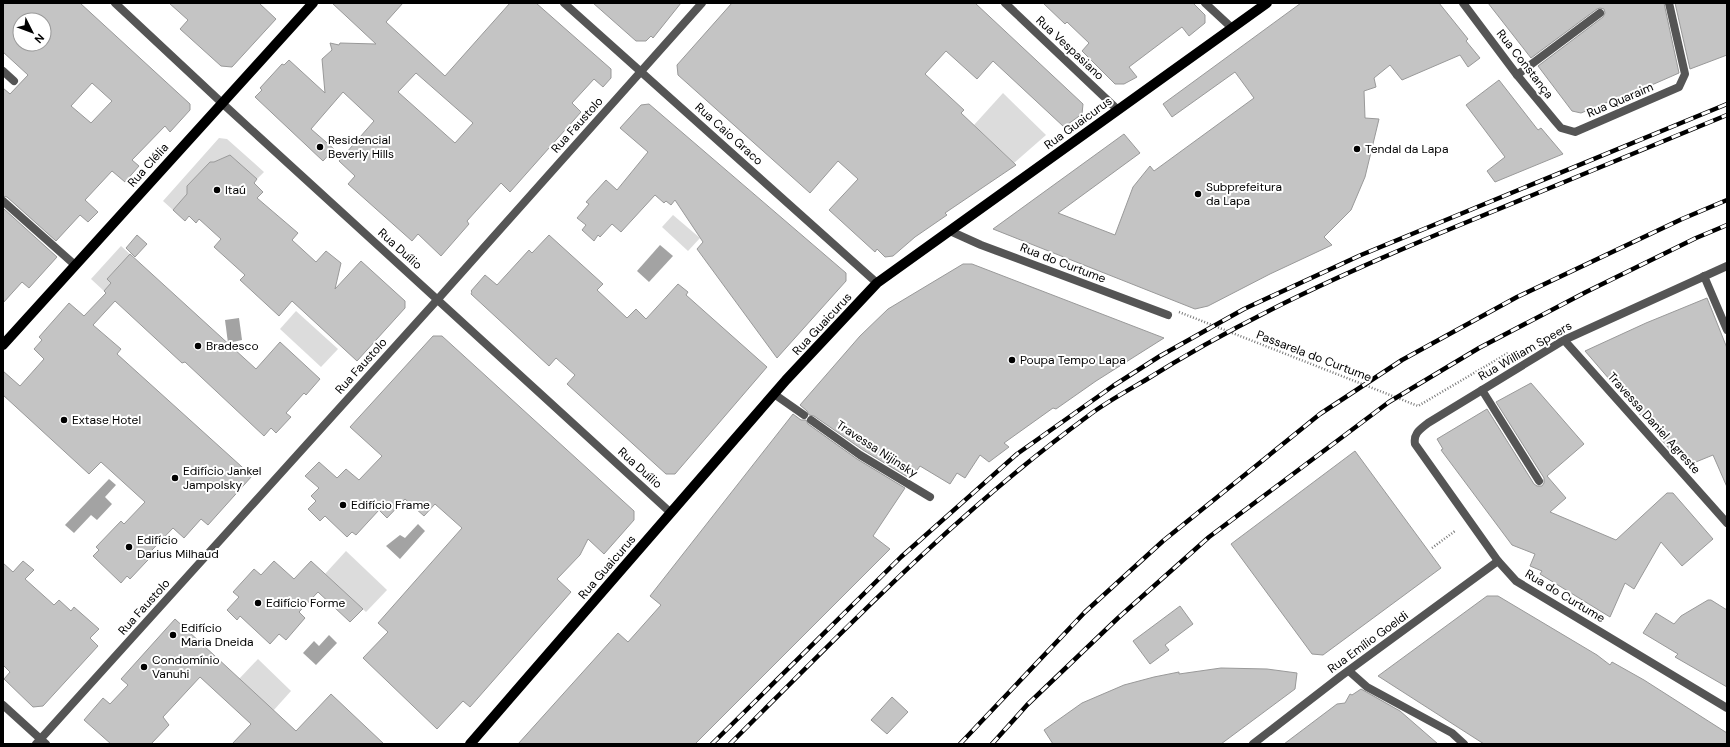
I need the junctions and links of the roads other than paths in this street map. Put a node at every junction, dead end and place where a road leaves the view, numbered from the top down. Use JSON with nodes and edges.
{"nodes":[{"id":1,"x":115,"y":3,"type":"edge"},
{"id":2,"x":313,"y":3,"type":"edge"},
{"id":3,"x":564,"y":3,"type":"edge"},
{"id":4,"x":702,"y":3,"type":"edge"},
{"id":5,"x":1005,"y":3,"type":"edge"},
{"id":6,"x":1205,"y":3,"type":"edge"},
{"id":7,"x":1267,"y":3,"type":"edge"},
{"id":8,"x":1463,"y":3,"type":"edge"},
{"id":9,"x":1669,"y":3,"type":"edge"},
{"id":10,"x":1600,"y":13,"type":"dead end"},
{"id":11,"x":1232,"y":28,"type":"junction"},
{"id":12,"x":642,"y":71,"type":"junction"},
{"id":13,"x":3,"y":72,"type":"edge"},
{"id":14,"x":1517,"y":75,"type":"junction"},
{"id":15,"x":14,"y":81,"type":"dead end"},
{"id":16,"x":222,"y":103,"type":"junction"},
{"id":17,"x":1118,"y":110,"type":"junction"},
{"id":18,"x":1575,"y":132,"type":"joint"},
{"id":19,"x":3,"y":201,"type":"edge"},
{"id":20,"x":950,"y":231,"type":"junction"},
{"id":21,"x":75,"y":266,"type":"junction"},
{"id":22,"x":1727,"y":266,"type":"edge"},
{"id":23,"x":1704,"y":276,"type":"junction"},
{"id":24,"x":878,"y":283,"type":"junction"},
{"id":25,"x":438,"y":299,"type":"junction"},
{"id":26,"x":1168,"y":315,"type":"dead end"},
{"id":27,"x":1727,"y":330,"type":"edge"},
{"id":28,"x":1564,"y":340,"type":"junction"},
{"id":29,"x":3,"y":344,"type":"edge"},
{"id":30,"x":1482,"y":390,"type":"junction"},
{"id":31,"x":774,"y":394,"type":"junction"},
{"id":32,"x":1415,"y":444,"type":"joint"},
{"id":33,"x":1539,"y":481,"type":"dead end"},
{"id":34,"x":930,"y":497,"type":"dead end"},
{"id":35,"x":671,"y":513,"type":"junction"},
{"id":36,"x":1727,"y":522,"type":"edge"},
{"id":37,"x":1498,"y":561,"type":"junction"},
{"id":38,"x":1349,"y":671,"type":"junction"},
{"id":39,"x":3,"y":705,"type":"edge"},
{"id":40,"x":1727,"y":708,"type":"edge"},
{"id":41,"x":40,"y":742,"type":"edge"},
{"id":42,"x":470,"y":744,"type":"edge"},
{"id":43,"x":1253,"y":744,"type":"edge"},
{"id":44,"x":1464,"y":744,"type":"edge"}],
"edges":[{"from":1,"to":16,"type":"street","name":"Rua Duílio"},
{"from":2,"to":16,"type":"main road","name":"Rua Clélia"},
{"from":3,"to":12,"type":"street","name":"Rua Caio Graco"},
{"from":4,"to":12,"type":"street","name":"Rua Faustolo"},
{"from":5,"to":17,"type":"street","name":"Rua Vespasiano"},
{"from":6,"to":11,"type":"street"},
{"from":7,"to":11,"type":"main road","name":"Rua Guaicurus"},
{"from":8,"to":14,"type":"street","name":"Rua Constança"},
{"from":9,"to":18,"type":"street","name":"Rua Quaraim"},
{"from":10,"to":14,"type":"street"},
{"from":11,"to":17,"type":"main road","name":"Rua Guaicurus"},
{"from":12,"to":24,"type":"street","name":"Rua Caio Graco"},
{"from":12,"to":25,"type":"street","name":"Rua Faustolo"},
{"from":13,"to":15,"type":"street"},
{"from":14,"to":18,"type":"street","name":"Rua Constança"},
{"from":16,"to":21,"type":"main road","name":"Rua Clélia"},
{"from":16,"to":25,"type":"street","name":"Rua Duílio"},
{"from":17,"to":20,"type":"main road","name":"Rua Guaicurus"},
{"from":19,"to":21,"type":"street"},
{"from":20,"to":24,"type":"main road","name":"Rua Guaicurus"},
{"from":20,"to":26,"type":"street","name":"Rua do Curtume"},
{"from":21,"to":29,"type":"main road","name":"Rua Clélia"},
{"from":22,"to":23,"type":"street","name":"Rua William Speers"},
{"from":23,"to":27,"type":"street"},
{"from":23,"to":28,"type":"street","name":"Rua William Speers"},
{"from":24,"to":31,"type":"main road","name":"Rua Guaicurus"},
{"from":25,"to":35,"type":"street","name":"Rua Duílio"},
{"from":25,"to":41,"type":"street","name":"Rua Faustolo"},
{"from":28,"to":30,"type":"street","name":"Rua William Speers"},
{"from":28,"to":36,"type":"street","name":"Travessa Daniel Agreste"},
{"from":30,"to":32,"type":"street","name":"Rua William Speers"},
{"from":30,"to":33,"type":"street"},
{"from":31,"to":34,"type":"street","name":"Travessa Nijinsky"},
{"from":31,"to":35,"type":"main road","name":"Rua Guaicurus"},
{"from":32,"to":37,"type":"street","name":"Rua do Curtume"},
{"from":35,"to":42,"type":"main road","name":"Rua Guaicurus"},
{"from":37,"to":38,"type":"street","name":"Rua Emílio Goeldi"},
{"from":37,"to":40,"type":"street","name":"Rua do Curtume"},
{"from":38,"to":43,"type":"street","name":"Rua Emílio Goeldi"},
{"from":38,"to":44,"type":"street"},
{"from":39,"to":41,"type":"street"}]}
